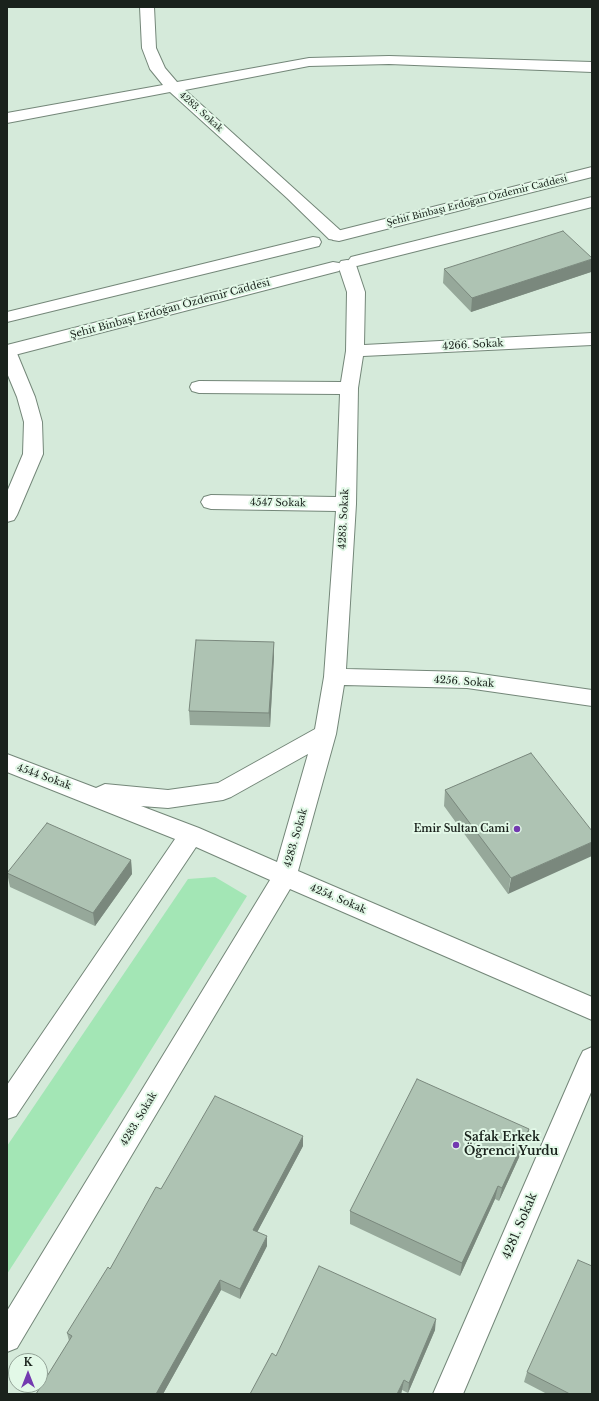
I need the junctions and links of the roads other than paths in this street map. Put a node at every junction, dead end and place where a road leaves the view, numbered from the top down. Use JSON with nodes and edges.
{"nodes":[{"id":1,"x":147,"y":7,"type":"edge"},
{"id":2,"x":592,"y":67,"type":"edge"},
{"id":3,"x":173,"y":87,"type":"junction"},
{"id":4,"x":7,"y":118,"type":"edge"},
{"id":5,"x":592,"y":172,"type":"edge"},
{"id":6,"x":293,"y":195,"type":"junction"},
{"id":7,"x":592,"y":202,"type":"edge"},
{"id":8,"x":337,"y":235,"type":"junction"},
{"id":9,"x":314,"y":242,"type":"junction"},
{"id":10,"x":346,"y":264,"type":"junction"},
{"id":11,"x":7,"y":317,"type":"edge"},
{"id":12,"x":592,"y":339,"type":"edge"},
{"id":13,"x":7,"y":351,"type":"edge"},
{"id":14,"x":355,"y":351,"type":"junction"},
{"id":15,"x":199,"y":387,"type":"dead end"},
{"id":16,"x":349,"y":388,"type":"junction"},
{"id":17,"x":211,"y":502,"type":"dead end"},
{"id":18,"x":346,"y":504,"type":"junction"},
{"id":19,"x":7,"y":515,"type":"edge"},
{"id":20,"x":336,"y":678,"type":"junction"},
{"id":21,"x":592,"y":698,"type":"edge"},
{"id":22,"x":325,"y":734,"type":"junction"},
{"id":23,"x":7,"y":764,"type":"edge"},
{"id":24,"x":82,"y":791,"type":"junction"},
{"id":25,"x":192,"y":835,"type":"junction"},
{"id":26,"x":285,"y":876,"type":"junction"},
{"id":27,"x":592,"y":1009,"type":"edge"},
{"id":28,"x":592,"y":1058,"type":"edge"},
{"id":29,"x":7,"y":1107,"type":"edge"},
{"id":30,"x":7,"y":1338,"type":"edge"},
{"id":31,"x":448,"y":1394,"type":"edge"}],
"edges":[{"from":1,"to":3,"type":"street","name":"4283. Sokak"},
{"from":2,"to":3,"type":"street"},
{"from":3,"to":4,"type":"street"},
{"from":3,"to":6,"type":"street","name":"4283. Sokak"},
{"from":5,"to":8,"type":"street","name":"Şehit Binbaşı Erdoğan Özdemir Caddesi"},
{"from":6,"to":8,"type":"street","name":"4283. Sokak"},
{"from":6,"to":9,"type":"street","name":"4283. Sokak"},
{"from":7,"to":10,"type":"street","name":"Şehit Binbaşı Erdoğan Özdemir Caddesi"},
{"from":8,"to":9,"type":"street","name":"Şehit Binbaşı Erdoğan Özdemir Caddesi"},
{"from":8,"to":10,"type":"street"},
{"from":9,"to":10,"type":"street"},
{"from":9,"to":11,"type":"street"},
{"from":10,"to":13,"type":"street","name":"Şehit Binbaşı Erdoğan Özdemir Caddesi"},
{"from":10,"to":14,"type":"street","name":"4283. Sokak"},
{"from":12,"to":14,"type":"street","name":"4266. Sokak"},
{"from":13,"to":19,"type":"street"},
{"from":14,"to":16,"type":"street","name":"4283. Sokak"},
{"from":15,"to":16,"type":"street"},
{"from":16,"to":18,"type":"street","name":"4283. Sokak"},
{"from":17,"to":18,"type":"street","name":"4547 Sokak"},
{"from":18,"to":20,"type":"street","name":"4283. Sokak"},
{"from":20,"to":21,"type":"street","name":"4256. Sokak"},
{"from":20,"to":22,"type":"street","name":"4283. Sokak"},
{"from":22,"to":24,"type":"street"},
{"from":22,"to":26,"type":"street","name":"4283. Sokak"},
{"from":23,"to":24,"type":"street","name":"4544 Sokak"},
{"from":24,"to":25,"type":"street","name":"4254. Sokak"},
{"from":25,"to":26,"type":"street","name":"4254. Sokak"},
{"from":25,"to":29,"type":"street"},
{"from":26,"to":27,"type":"street","name":"4254. Sokak"},
{"from":26,"to":30,"type":"street","name":"4283. Sokak"},
{"from":28,"to":31,"type":"street","name":"4281. Sokak"}]}
